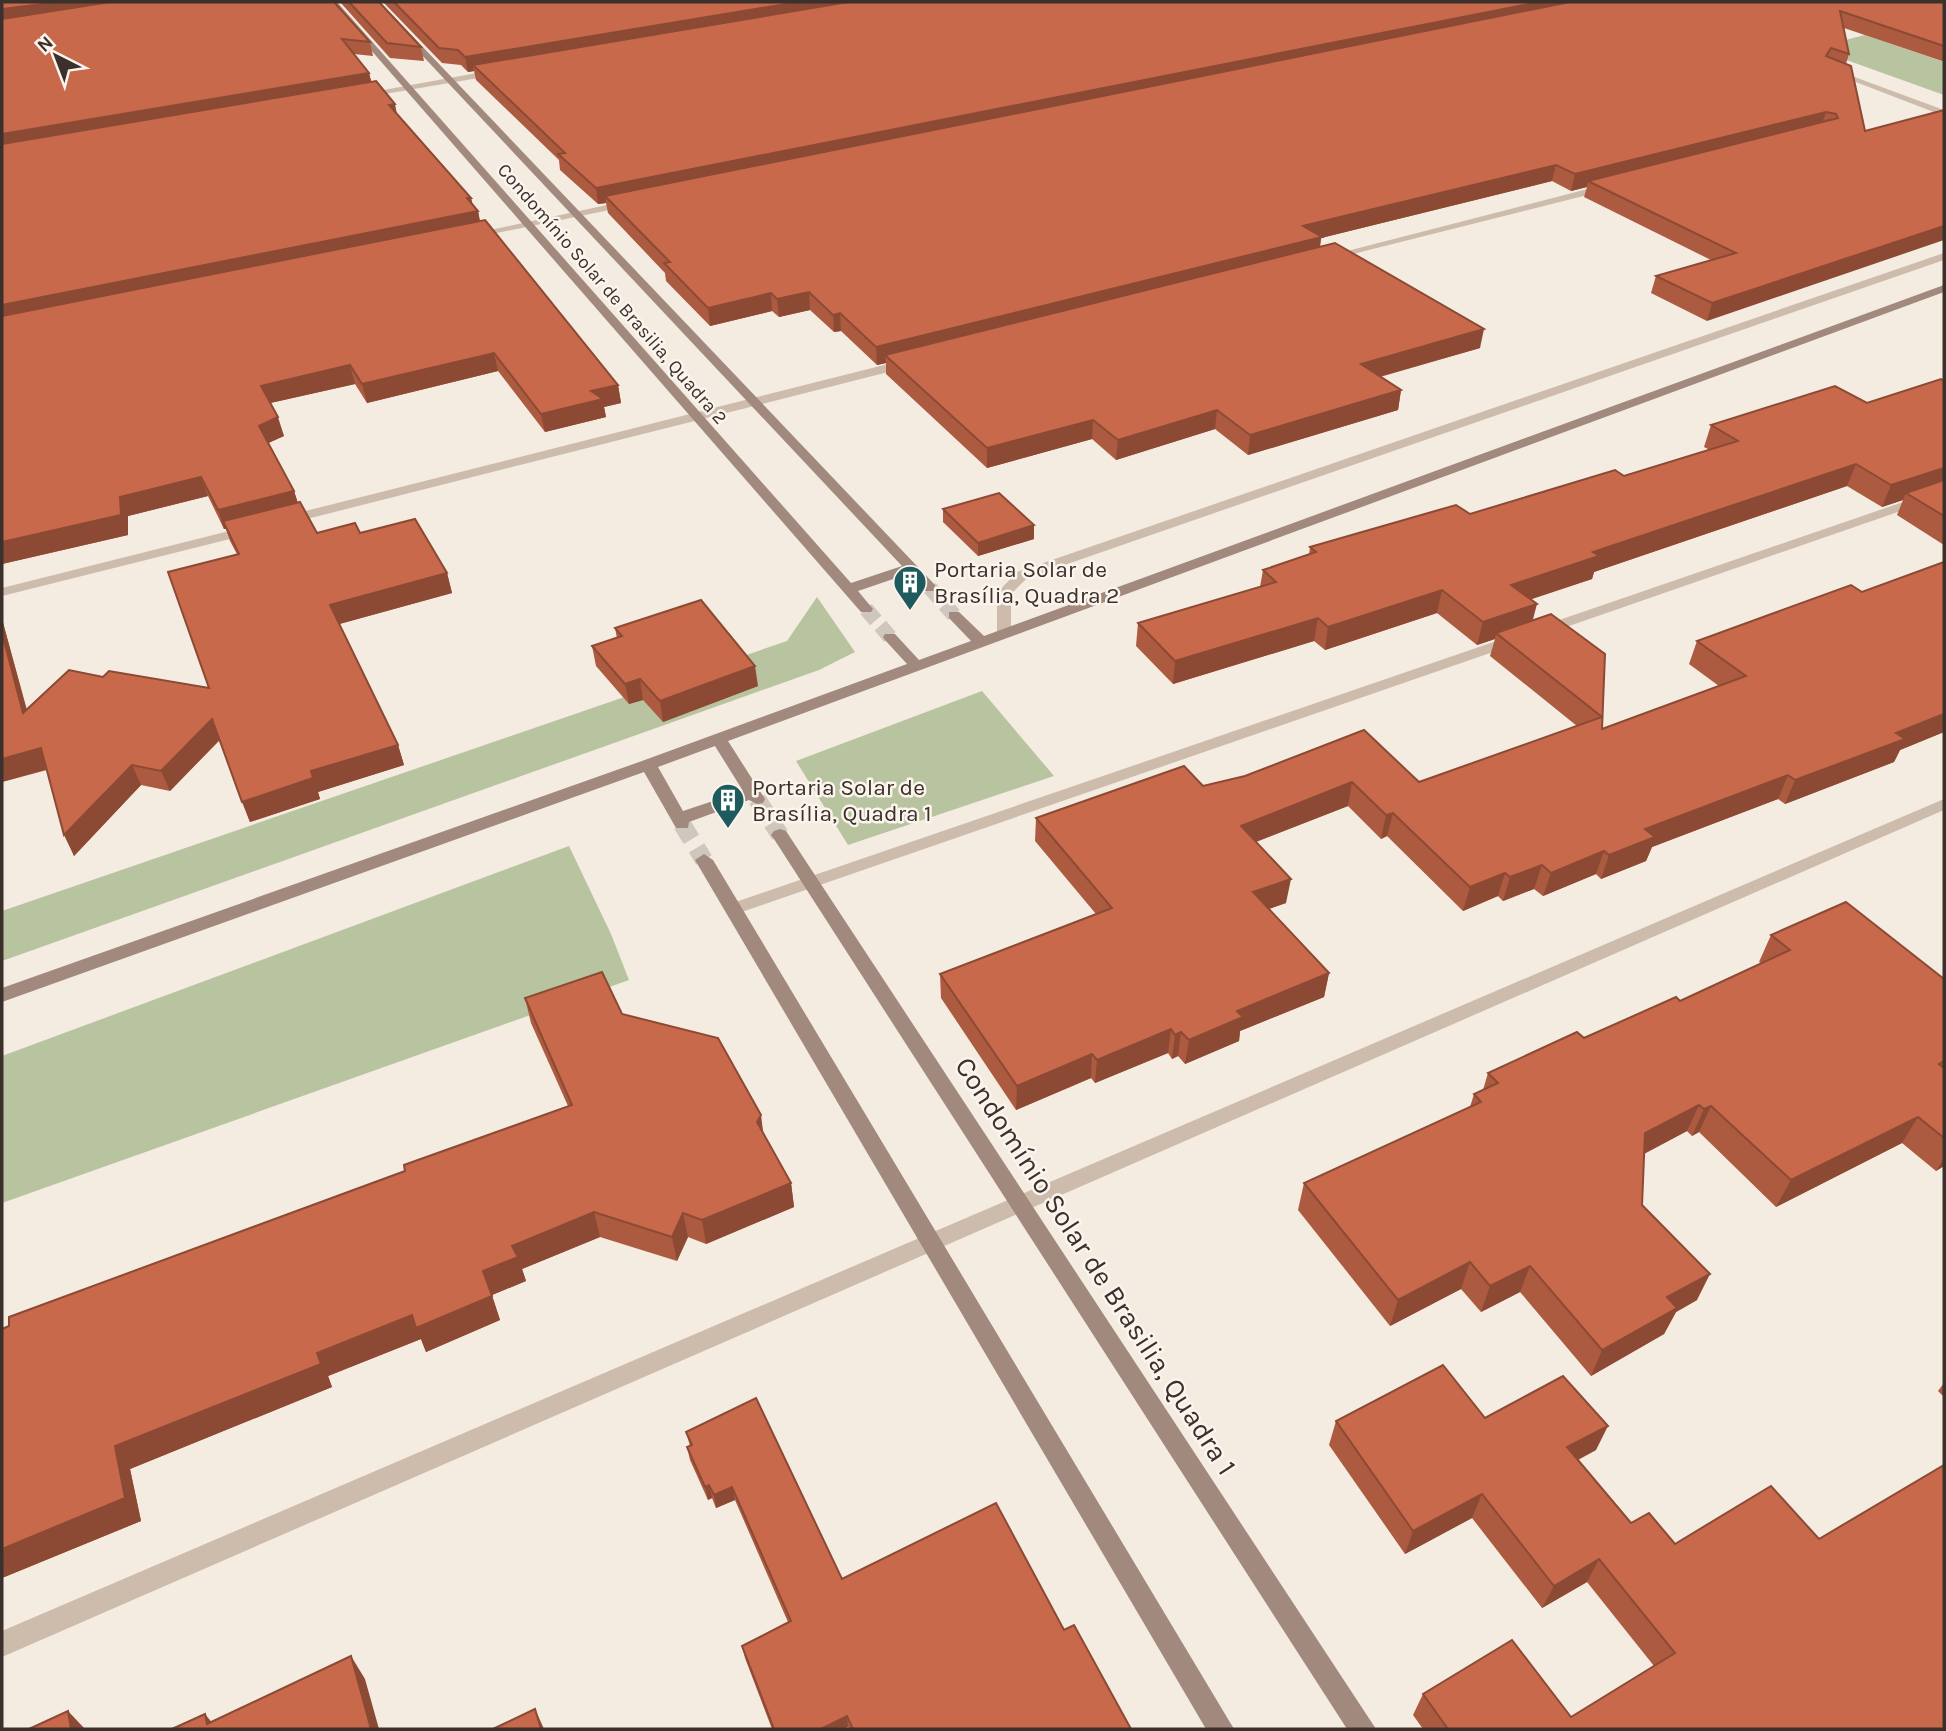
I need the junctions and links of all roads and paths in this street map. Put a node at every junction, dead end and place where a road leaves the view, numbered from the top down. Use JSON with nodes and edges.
{"nodes":[{"id":1,"x":333,"y":2,"type":"edge"},
{"id":2,"x":376,"y":2,"type":"edge"},
{"id":3,"x":1826,"y":68,"type":"edge"},
{"id":4,"x":514,"y":69,"type":"edge"},
{"id":5,"x":450,"y":80,"type":"junction"},
{"id":6,"x":408,"y":87,"type":"junction"},
{"id":7,"x":353,"y":97,"type":"edge"},
{"id":8,"x":1944,"y":113,"type":"edge"},
{"id":9,"x":1621,"y":183,"type":"edge"},
{"id":10,"x":641,"y":201,"type":"edge"},
{"id":11,"x":576,"y":214,"type":"junction"},
{"id":12,"x":527,"y":223,"type":"junction"},
{"id":13,"x":456,"y":238,"type":"edge"},
{"id":14,"x":1944,"y":256,"type":"edge"},
{"id":15,"x":1322,"y":259,"type":"edge"},
{"id":16,"x":1944,"y":288,"type":"edge"},
{"id":17,"x":915,"y":362,"type":"edge"},
{"id":18,"x":754,"y":402,"type":"junction"},
{"id":19,"x":697,"y":417,"type":"junction"},
{"id":20,"x":1944,"y":492,"type":"edge"},
{"id":21,"x":911,"y":568,"type":"junction"},
{"id":22,"x":930,"y":588,"type":"tunnel mouth"},
{"id":23,"x":848,"y":589,"type":"junction"},
{"id":24,"x":2,"y":592,"type":"edge"},
{"id":25,"x":866,"y":609,"type":"tunnel mouth"},
{"id":26,"x":954,"y":615,"type":"tunnel mouth"},
{"id":27,"x":1004,"y":631,"type":"junction"},
{"id":28,"x":890,"y":636,"type":"tunnel mouth"},
{"id":29,"x":981,"y":642,"type":"junction"},
{"id":30,"x":916,"y":665,"type":"junction"},
{"id":31,"x":718,"y":739,"type":"junction"},
{"id":32,"x":648,"y":765,"type":"junction"},
{"id":33,"x":1944,"y":804,"type":"edge"},
{"id":34,"x":780,"y":835,"type":"tunnel mouth"},
{"id":35,"x":704,"y":860,"type":"tunnel mouth"},
{"id":36,"x":811,"y":882,"type":"junction"},
{"id":37,"x":733,"y":909,"type":"junction"},
{"id":38,"x":2,"y":995,"type":"edge"},
{"id":39,"x":1020,"y":1203,"type":"junction"},
{"id":40,"x":931,"y":1242,"type":"junction"},
{"id":41,"x":2,"y":1644,"type":"edge"},
{"id":42,"x":1221,"y":1729,"type":"edge"},
{"id":43,"x":1363,"y":1729,"type":"edge"}],
"edges":[{"from":1,"to":6,"type":"street","name":"Condomínio Solar de Brasilia, Quadra 2"},
{"from":2,"to":5,"type":"street","name":"Condomínio Solar de Brasilia, Quadra 2"},
{"from":3,"to":8,"type":"street"},
{"from":4,"to":5,"type":"street"},
{"from":5,"to":6,"type":"street"},
{"from":5,"to":11,"type":"street","name":"Condomínio Solar de Brasilia, Quadra 2"},
{"from":6,"to":7,"type":"street"},
{"from":6,"to":12,"type":"street","name":"Condomínio Solar de Brasilia, Quadra 2"},
{"from":9,"to":15,"type":"street"},
{"from":10,"to":11,"type":"street"},
{"from":11,"to":12,"type":"street"},
{"from":11,"to":18,"type":"street","name":"Condomínio Solar de Brasilia, Quadra 2"},
{"from":12,"to":13,"type":"street"},
{"from":12,"to":19,"type":"street","name":"Condomínio Solar de Brasilia, Quadra 2"},
{"from":14,"to":27,"type":"street"},
{"from":16,"to":27,"type":"street"},
{"from":17,"to":18,"type":"street"},
{"from":18,"to":19,"type":"street"},
{"from":18,"to":21,"type":"street","name":"Condomínio Solar de Brasilia, Quadra 2"},
{"from":19,"to":23,"type":"street","name":"Condomínio Solar de Brasilia, Quadra 2"},
{"from":19,"to":24,"type":"street"},
{"from":20,"to":36,"type":"street"},
{"from":21,"to":22,"type":"street","name":"Condomínio Solar de Brasilia, Quadra 2"},
{"from":21,"to":23,"type":"street"},
{"from":23,"to":25,"type":"street","name":"Condomínio Solar de Brasilia, Quadra 2"},
{"from":26,"to":29,"type":"street"},
{"from":27,"to":29,"type":"street"},
{"from":28,"to":30,"type":"street"},
{"from":29,"to":30,"type":"street"},
{"from":30,"to":31,"type":"street"},
{"from":31,"to":32,"type":"street"},
{"from":31,"to":32,"type":"street"},
{"from":32,"to":38,"type":"street"},
{"from":33,"to":39,"type":"street"},
{"from":34,"to":36,"type":"street","name":"Condomínio Solar de Brasilia, Quadra 1"},
{"from":35,"to":37,"type":"street"},
{"from":36,"to":37,"type":"street"},
{"from":36,"to":39,"type":"street","name":"Condomínio Solar de Brasilia, Quadra 1"},
{"from":37,"to":40,"type":"street"},
{"from":39,"to":40,"type":"street"},
{"from":39,"to":43,"type":"street","name":"Condomínio Solar de Brasilia, Quadra 1"},
{"from":40,"to":41,"type":"street"},
{"from":40,"to":42,"type":"street"}]}
